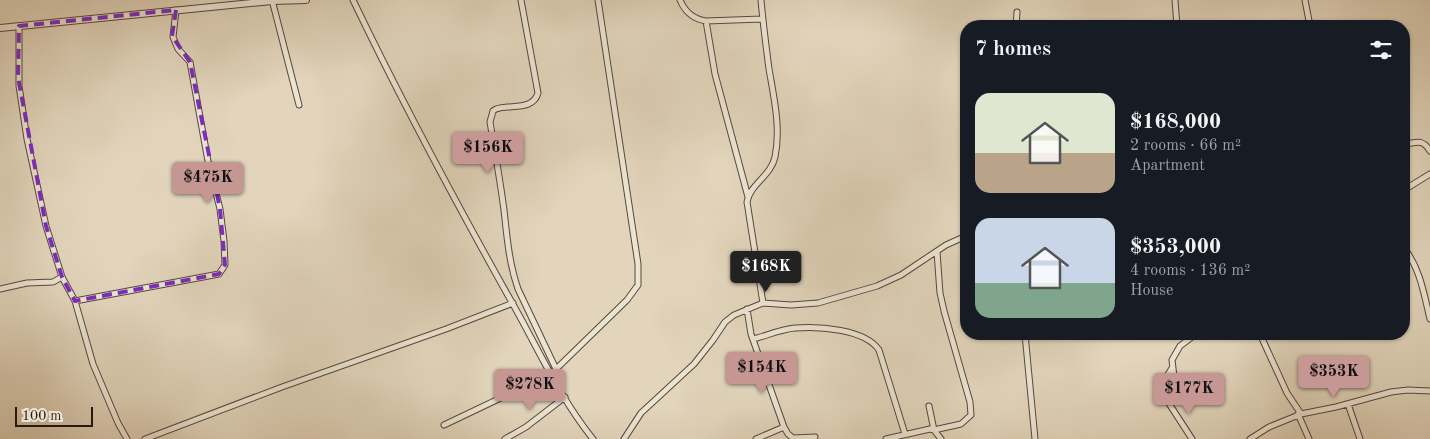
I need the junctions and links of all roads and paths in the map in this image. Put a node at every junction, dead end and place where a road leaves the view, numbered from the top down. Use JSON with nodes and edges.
{"nodes":[{"id":1,"x":272,"y":0,"type":"edge"},
{"id":2,"x":306,"y":0,"type":"edge"},
{"id":3,"x":353,"y":0,"type":"edge"},
{"id":4,"x":522,"y":0,"type":"edge"},
{"id":5,"x":598,"y":0,"type":"edge"},
{"id":6,"x":680,"y":0,"type":"edge"},
{"id":7,"x":761,"y":0,"type":"edge"},
{"id":8,"x":1175,"y":0,"type":"edge"},
{"id":9,"x":1305,"y":0,"type":"edge"},
{"id":10,"x":176,"y":10,"type":"junction"},
{"id":11,"x":1017,"y":12,"type":"dead end"},
{"id":12,"x":762,"y":19,"type":"junction"},
{"id":13,"x":1016,"y":20,"type":"edge"},
{"id":14,"x":1177,"y":20,"type":"edge"},
{"id":15,"x":1309,"y":20,"type":"edge"},
{"id":16,"x":706,"y":21,"type":"junction"},
{"id":17,"x":19,"y":26,"type":"junction"},
{"id":18,"x":0,"y":28,"type":"edge"},
{"id":19,"x":299,"y":105,"type":"dead end"},
{"id":20,"x":1410,"y":143,"type":"edge"},
{"id":21,"x":1430,"y":151,"type":"edge"},
{"id":22,"x":1430,"y":174,"type":"edge"},
{"id":23,"x":1410,"y":186,"type":"edge"},
{"id":24,"x":748,"y":197,"type":"junction"},
{"id":25,"x":960,"y":238,"type":"edge"},
{"id":26,"x":937,"y":252,"type":"junction"},
{"id":27,"x":1410,"y":257,"type":"edge"},
{"id":28,"x":62,"y":277,"type":"junction"},
{"id":29,"x":0,"y":289,"type":"edge"},
{"id":30,"x":75,"y":301,"type":"junction"},
{"id":31,"x":763,"y":302,"type":"junction"},
{"id":32,"x":513,"y":303,"type":"junction"},
{"id":33,"x":746,"y":309,"type":"junction"},
{"id":34,"x":1430,"y":319,"type":"edge"},
{"id":35,"x":753,"y":339,"type":"junction"},
{"id":36,"x":1026,"y":340,"type":"edge"},
{"id":37,"x":1188,"y":340,"type":"edge"},
{"id":38,"x":1263,"y":340,"type":"edge"},
{"id":39,"x":1172,"y":368,"type":"dead end"},
{"id":40,"x":556,"y":369,"type":"junction"},
{"id":41,"x":551,"y":374,"type":"junction"},
{"id":42,"x":1430,"y":391,"type":"edge"},
{"id":43,"x":565,"y":397,"type":"junction"},
{"id":44,"x":1168,"y":402,"type":"dead end"},
{"id":45,"x":1348,"y":404,"type":"junction"},
{"id":46,"x":929,"y":406,"type":"dead end"},
{"id":47,"x":1300,"y":414,"type":"junction"},
{"id":48,"x":444,"y":425,"type":"dead end"},
{"id":49,"x":784,"y":427,"type":"junction"},
{"id":50,"x":934,"y":430,"type":"junction"},
{"id":51,"x":905,"y":434,"type":"junction"},
{"id":52,"x":815,"y":437,"type":"dead end"},
{"id":53,"x":127,"y":439,"type":"edge"},
{"id":54,"x":145,"y":439,"type":"edge"},
{"id":55,"x":505,"y":439,"type":"edge"},
{"id":56,"x":594,"y":439,"type":"edge"},
{"id":57,"x":624,"y":439,"type":"edge"},
{"id":58,"x":756,"y":439,"type":"edge"},
{"id":59,"x":886,"y":439,"type":"edge"},
{"id":60,"x":941,"y":439,"type":"edge"},
{"id":61,"x":1035,"y":439,"type":"edge"},
{"id":62,"x":1192,"y":439,"type":"edge"},
{"id":63,"x":1250,"y":439,"type":"edge"},
{"id":64,"x":1309,"y":439,"type":"edge"},
{"id":65,"x":1360,"y":439,"type":"edge"}],
"edges":[{"from":1,"to":2,"type":"street"},
{"from":1,"to":10,"type":"street"},
{"from":1,"to":19,"type":"street"},
{"from":3,"to":32,"type":"street"},
{"from":4,"to":40,"type":"street"},
{"from":5,"to":40,"type":"street"},
{"from":6,"to":16,"type":"street"},
{"from":7,"to":12,"type":"street"},
{"from":8,"to":14,"type":"street"},
{"from":9,"to":15,"type":"street"},
{"from":10,"to":17,"type":"street"},
{"from":10,"to":30,"type":"street"},
{"from":11,"to":13,"type":"street"},
{"from":12,"to":16,"type":"street"},
{"from":12,"to":24,"type":"street"},
{"from":16,"to":24,"type":"street"},
{"from":17,"to":18,"type":"street"},
{"from":17,"to":28,"type":"street"},
{"from":20,"to":21,"type":"street"},
{"from":22,"to":23,"type":"street"},
{"from":24,"to":31,"type":"street"},
{"from":25,"to":26,"type":"street"},
{"from":26,"to":31,"type":"street"},
{"from":26,"to":50,"type":"street"},
{"from":27,"to":34,"type":"street"},
{"from":28,"to":29,"type":"street"},
{"from":28,"to":30,"type":"street"},
{"from":30,"to":53,"type":"street"},
{"from":31,"to":33,"type":"street"},
{"from":32,"to":41,"type":"street"},
{"from":32,"to":54,"type":"street"},
{"from":33,"to":35,"type":"street"},
{"from":33,"to":57,"type":"street"},
{"from":35,"to":49,"type":"street"},
{"from":35,"to":51,"type":"street"},
{"from":36,"to":61,"type":"street"},
{"from":37,"to":39,"type":"street"},
{"from":38,"to":47,"type":"street"},
{"from":40,"to":41,"type":"street"},
{"from":41,"to":43,"type":"street"},
{"from":41,"to":48,"type":"street"},
{"from":42,"to":45,"type":"street"},
{"from":43,"to":55,"type":"street"},
{"from":43,"to":56,"type":"street"},
{"from":44,"to":62,"type":"street"},
{"from":45,"to":47,"type":"street"},
{"from":45,"to":65,"type":"street"},
{"from":46,"to":50,"type":"street"},
{"from":47,"to":63,"type":"street"},
{"from":47,"to":64,"type":"street"},
{"from":49,"to":52,"type":"street"},
{"from":49,"to":58,"type":"street"},
{"from":50,"to":51,"type":"street"},
{"from":50,"to":60,"type":"street"},
{"from":51,"to":59,"type":"street"}]}
